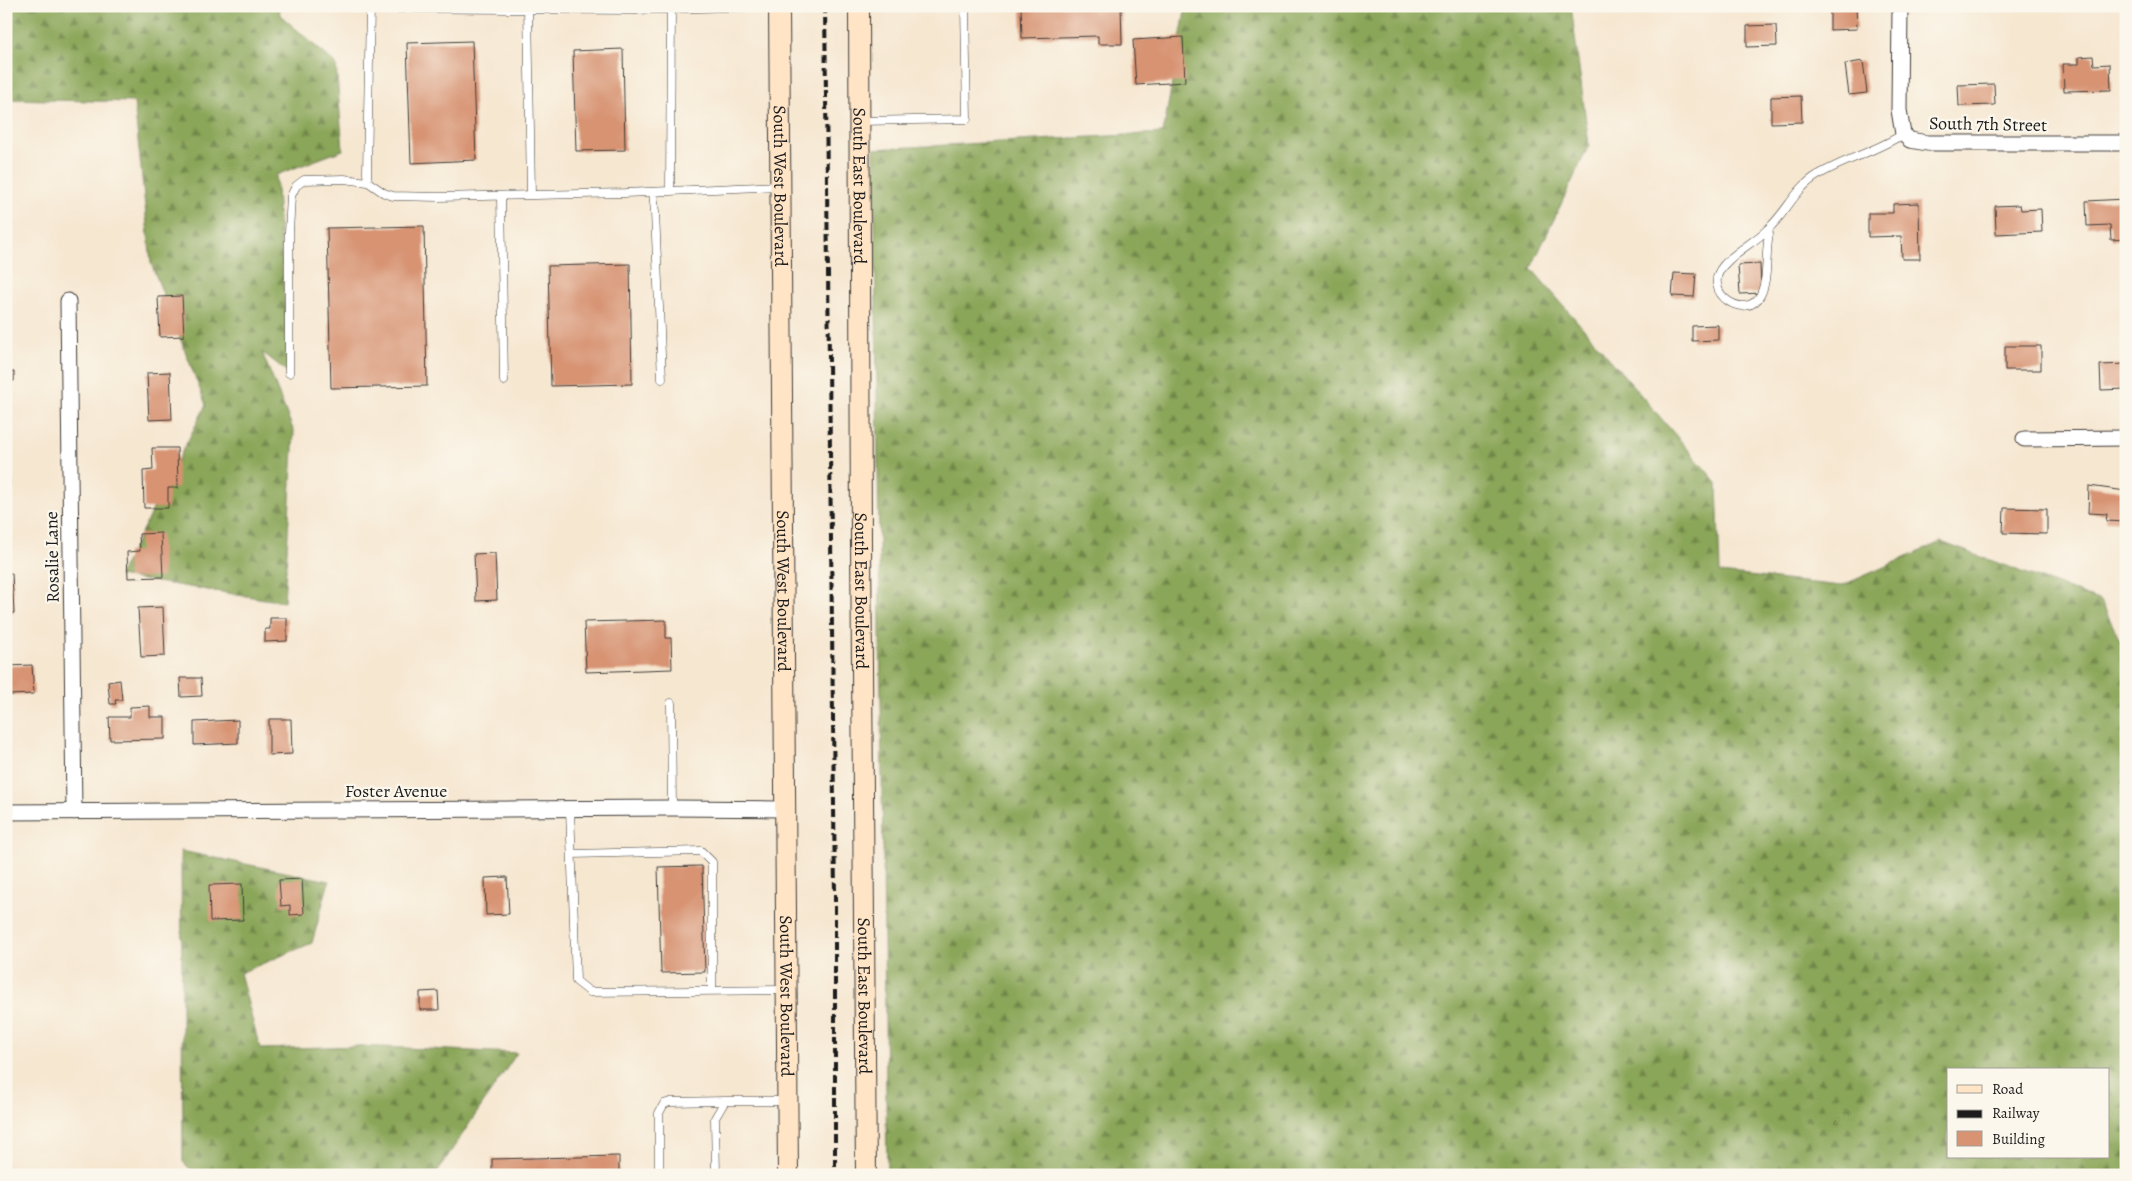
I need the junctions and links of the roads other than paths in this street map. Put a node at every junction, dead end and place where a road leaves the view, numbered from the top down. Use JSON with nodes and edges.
{"nodes":[{"id":1,"x":763,"y":6,"type":"edge"},
{"id":2,"x":778,"y":6,"type":"edge"},
{"id":3,"x":859,"y":6,"type":"edge"},
{"id":4,"x":964,"y":6,"type":"edge"},
{"id":5,"x":1900,"y":6,"type":"edge"},
{"id":6,"x":370,"y":7,"type":"edge"},
{"id":7,"x":528,"y":8,"type":"edge"},
{"id":8,"x":672,"y":8,"type":"edge"},
{"id":9,"x":860,"y":121,"type":"junction"},
{"id":10,"x":1903,"y":134,"type":"junction"},
{"id":11,"x":2119,"y":143,"type":"edge"},
{"id":12,"x":368,"y":182,"type":"junction"},
{"id":13,"x":780,"y":186,"type":"junction"},
{"id":14,"x":670,"y":191,"type":"junction"},
{"id":15,"x":653,"y":192,"type":"junction"},
{"id":16,"x":531,"y":195,"type":"junction"},
{"id":17,"x":501,"y":196,"type":"junction"},
{"id":18,"x":1768,"y":229,"type":"junction"},
{"id":19,"x":68,"y":302,"type":"dead end"},
{"id":20,"x":289,"y":373,"type":"dead end"},
{"id":21,"x":662,"y":379,"type":"dead end"},
{"id":22,"x":504,"y":381,"type":"dead end"},
{"id":23,"x":2024,"y":438,"type":"dead end"},
{"id":24,"x":2126,"y":438,"type":"edge"},
{"id":25,"x":671,"y":703,"type":"dead end"},
{"id":26,"x":570,"y":808,"type":"junction"},
{"id":27,"x":672,"y":808,"type":"junction"},
{"id":28,"x":785,"y":809,"type":"junction"},
{"id":29,"x":7,"y":812,"type":"edge"},
{"id":30,"x":74,"y":812,"type":"junction"},
{"id":31,"x":6,"y":852,"type":"edge"},
{"id":32,"x":572,"y":854,"type":"junction"},
{"id":33,"x":787,"y":990,"type":"junction"},
{"id":34,"x":712,"y":991,"type":"junction"},
{"id":35,"x":788,"y":1101,"type":"junction"},
{"id":36,"x":725,"y":1102,"type":"junction"},
{"id":37,"x":660,"y":1175,"type":"edge"},
{"id":38,"x":716,"y":1175,"type":"edge"},
{"id":39,"x":788,"y":1175,"type":"edge"},
{"id":40,"x":866,"y":1175,"type":"edge"}],
"edges":[{"from":1,"to":8,"type":"lane"},
{"from":2,"to":13,"type":"main road","name":"South West Boulevard"},
{"from":3,"to":9,"type":"main road","name":"South East Boulevard"},
{"from":4,"to":9,"type":"lane"},
{"from":5,"to":10,"type":"street","name":"South 7th Street"},
{"from":6,"to":7,"type":"lane"},
{"from":6,"to":12,"type":"lane"},
{"from":7,"to":8,"type":"lane"},
{"from":7,"to":16,"type":"lane"},
{"from":8,"to":14,"type":"lane"},
{"from":9,"to":40,"type":"main road","name":"South East Boulevard"},
{"from":10,"to":11,"type":"street","name":"South 7th Street"},
{"from":10,"to":18,"type":"lane"},
{"from":12,"to":17,"type":"lane"},
{"from":12,"to":20,"type":"lane"},
{"from":13,"to":14,"type":"lane"},
{"from":13,"to":28,"type":"main road","name":"South West Boulevard"},
{"from":14,"to":15,"type":"lane"},
{"from":15,"to":16,"type":"lane"},
{"from":15,"to":21,"type":"lane"},
{"from":16,"to":17,"type":"lane"},
{"from":17,"to":22,"type":"lane"},
{"from":18,"to":18,"type":"lane"},
{"from":19,"to":30,"type":"street","name":"Rosalie Lane"},
{"from":23,"to":24,"type":"street"},
{"from":25,"to":27,"type":"lane"},
{"from":26,"to":27,"type":"street","name":"Foster Avenue"},
{"from":26,"to":30,"type":"street","name":"Foster Avenue"},
{"from":26,"to":32,"type":"lane"},
{"from":27,"to":28,"type":"street","name":"Foster Avenue"},
{"from":28,"to":33,"type":"main road","name":"South West Boulevard"},
{"from":29,"to":30,"type":"street","name":"Foster Avenue"},
{"from":29,"to":31,"type":"lane"},
{"from":32,"to":34,"type":"lane"},
{"from":32,"to":34,"type":"lane"},
{"from":33,"to":34,"type":"lane"},
{"from":33,"to":35,"type":"main road","name":"South West Boulevard"},
{"from":35,"to":36,"type":"lane"},
{"from":35,"to":39,"type":"main road","name":"South West Boulevard"},
{"from":36,"to":37,"type":"lane"},
{"from":36,"to":38,"type":"lane"}]}
